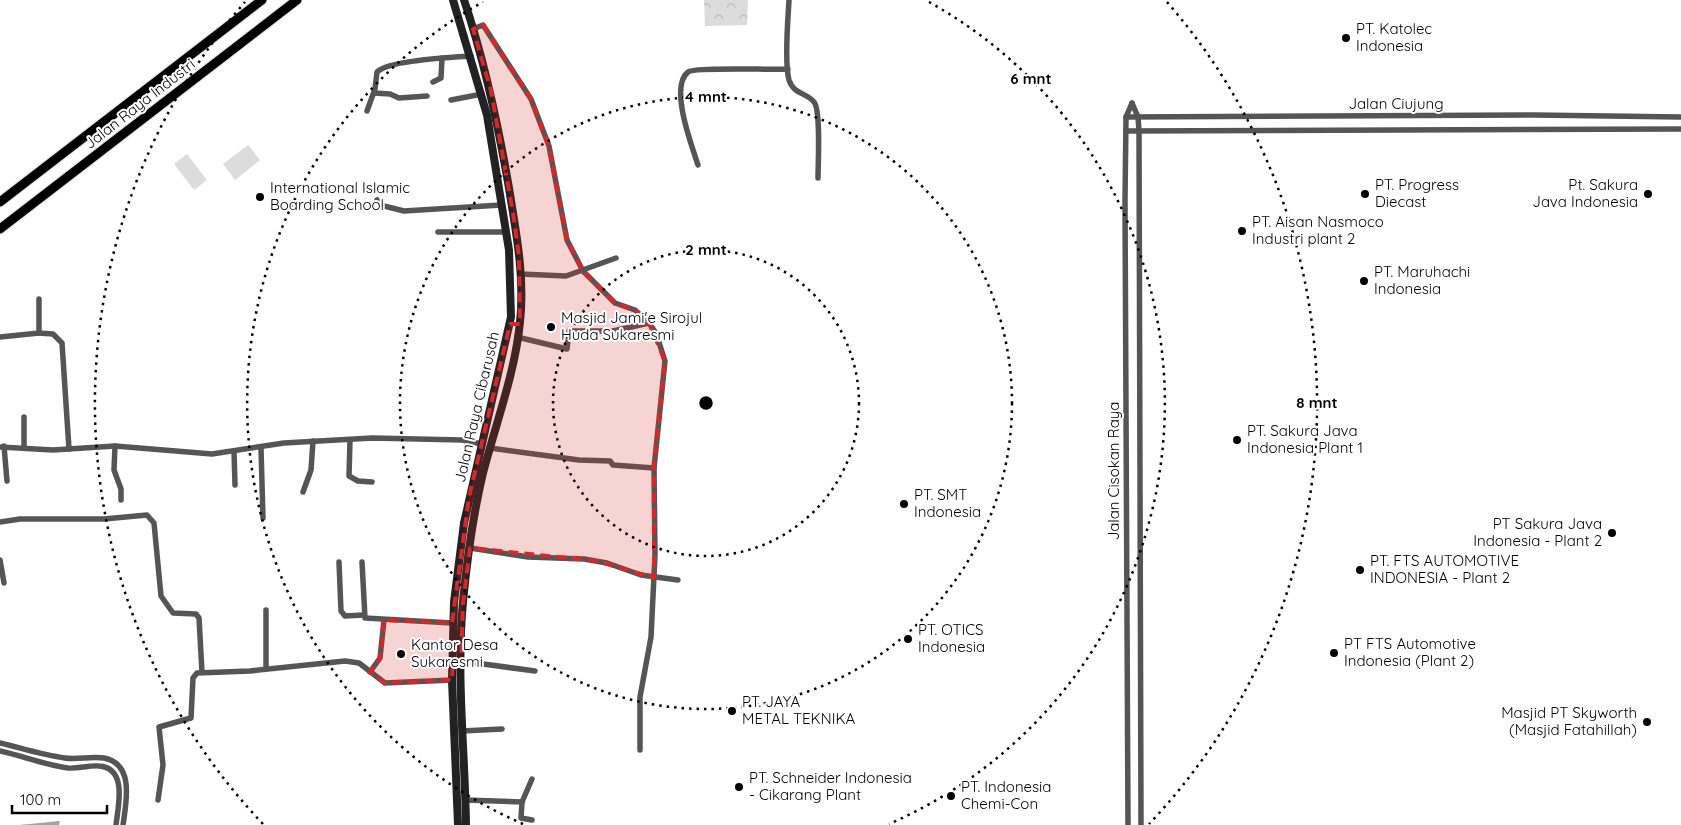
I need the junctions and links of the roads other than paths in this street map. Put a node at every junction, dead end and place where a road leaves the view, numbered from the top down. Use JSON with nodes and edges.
{"nodes":[{"id":1,"x":262,"y":0,"type":"edge"},
{"id":2,"x":297,"y":0,"type":"edge"},
{"id":3,"x":453,"y":0,"type":"edge"},
{"id":4,"x":464,"y":0,"type":"edge"},
{"id":5,"x":789,"y":0,"type":"edge"},
{"id":6,"x":473,"y":29,"type":"junction"},
{"id":7,"x":471,"y":56,"type":"junction"},
{"id":8,"x":442,"y":58,"type":"junction"},
{"id":9,"x":788,"y":70,"type":"junction"},
{"id":10,"x":434,"y":82,"type":"dead end"},
{"id":11,"x":374,"y":93,"type":"junction"},
{"id":12,"x":482,"y":94,"type":"junction"},
{"id":13,"x":427,"y":96,"type":"dead end"},
{"id":14,"x":451,"y":100,"type":"dead end"},
{"id":15,"x":366,"y":111,"type":"dead end"},
{"id":16,"x":1126,"y":117,"type":"junction"},
{"id":17,"x":1138,"y":117,"type":"junction"},
{"id":18,"x":1681,"y":117,"type":"edge"},
{"id":19,"x":1681,"y":128,"type":"edge"},
{"id":20,"x":1139,"y":130,"type":"junction"},
{"id":21,"x":1126,"y":131,"type":"junction"},
{"id":22,"x":698,"y":165,"type":"dead end"},
{"id":23,"x":818,"y":178,"type":"dead end"},
{"id":24,"x":377,"y":200,"type":"dead end"},
{"id":25,"x":0,"y":202,"type":"edge"},
{"id":26,"x":502,"y":205,"type":"junction"},
{"id":27,"x":0,"y":229,"type":"edge"},
{"id":28,"x":438,"y":232,"type":"dead end"},
{"id":29,"x":506,"y":232,"type":"junction"},
{"id":30,"x":616,"y":258,"type":"dead end"},
{"id":31,"x":583,"y":271,"type":"junction"},
{"id":32,"x":520,"y":274,"type":"junction"},
{"id":33,"x":511,"y":284,"type":"junction"},
{"id":34,"x":521,"y":284,"type":"junction"},
{"id":35,"x":39,"y":299,"type":"dead end"},
{"id":36,"x":648,"y":323,"type":"junction"},
{"id":37,"x":510,"y":324,"type":"junction"},
{"id":38,"x":520,"y":324,"type":"junction"},
{"id":39,"x":39,"y":333,"type":"junction"},
{"id":40,"x":0,"y":337,"type":"edge"},
{"id":41,"x":517,"y":338,"type":"junction"},
{"id":42,"x":24,"y":417,"type":"dead end"},
{"id":43,"x":350,"y":440,"type":"junction"},
{"id":44,"x":312,"y":441,"type":"junction"},
{"id":45,"x":482,"y":444,"type":"junction"},
{"id":46,"x":2,"y":446,"type":"edge"},
{"id":47,"x":115,"y":446,"type":"junction"},
{"id":48,"x":24,"y":448,"type":"junction"},
{"id":49,"x":261,"y":448,"type":"junction"},
{"id":50,"x":490,"y":448,"type":"junction"},
{"id":51,"x":69,"y":449,"type":"junction"},
{"id":52,"x":234,"y":451,"type":"junction"},
{"id":53,"x":654,"y":468,"type":"junction"},
{"id":54,"x":7,"y":481,"type":"dead end"},
{"id":55,"x":372,"y":482,"type":"dead end"},
{"id":56,"x":235,"y":485,"type":"dead end"},
{"id":57,"x":304,"y":492,"type":"dead end"},
{"id":58,"x":122,"y":500,"type":"dead end"},
{"id":59,"x":264,"y":518,"type":"dead end"},
{"id":60,"x":0,"y":522,"type":"edge"},
{"id":61,"x":470,"y":548,"type":"junction"},
{"id":62,"x":0,"y":560,"type":"edge"},
{"id":63,"x":339,"y":562,"type":"dead end"},
{"id":64,"x":362,"y":562,"type":"dead end"},
{"id":65,"x":654,"y":578,"type":"junction"},
{"id":66,"x":678,"y":580,"type":"dead end"},
{"id":67,"x":4,"y":583,"type":"dead end"},
{"id":68,"x":266,"y":610,"type":"dead end"},
{"id":69,"x":363,"y":615,"type":"junction"},
{"id":70,"x":384,"y":620,"type":"junction"},
{"id":71,"x":452,"y":623,"type":"junction"},
{"id":72,"x":458,"y":662,"type":"junction"},
{"id":73,"x":266,"y":669,"type":"junction"},
{"id":74,"x":202,"y":672,"type":"junction"},
{"id":75,"x":370,"y":672,"type":"junction"},
{"id":76,"x":535,"y":672,"type":"dead end"},
{"id":77,"x":452,"y":680,"type":"junction"},
{"id":78,"x":502,"y":729,"type":"dead end"},
{"id":79,"x":462,"y":731,"type":"junction"},
{"id":80,"x":0,"y":743,"type":"edge"},
{"id":81,"x":640,"y":750,"type":"dead end"},
{"id":82,"x":0,"y":751,"type":"edge"},
{"id":83,"x":532,"y":780,"type":"dead end"},
{"id":84,"x":158,"y":800,"type":"dead end"},
{"id":85,"x":465,"y":800,"type":"junction"},
{"id":86,"x":522,"y":802,"type":"junction"},
{"id":87,"x":532,"y":820,"type":"dead end"},
{"id":88,"x":116,"y":825,"type":"edge"},
{"id":89,"x":123,"y":825,"type":"edge"},
{"id":90,"x":458,"y":825,"type":"edge"},
{"id":91,"x":466,"y":825,"type":"edge"},
{"id":92,"x":1128,"y":825,"type":"edge"},
{"id":93,"x":1140,"y":825,"type":"edge"}],
"edges":[{"from":1,"to":25,"type":"main road","name":"Jalan Raya Industri"},
{"from":2,"to":27,"type":"main road","name":"Jalan Raya Industri"},
{"from":3,"to":7,"type":"street","name":"Jalan Raya Cibarusah"},
{"from":4,"to":6,"type":"street","name":"Jalan Raya Cibarusah"},
{"from":5,"to":9,"type":"street"},
{"from":6,"to":31,"type":"street"},
{"from":6,"to":32,"type":"street","name":"Jalan Raya Cibarusah"},
{"from":7,"to":8,"type":"street"},
{"from":7,"to":12,"type":"street","name":"Jalan Raya Cibarusah"},
{"from":8,"to":10,"type":"street"},
{"from":8,"to":11,"type":"street"},
{"from":9,"to":22,"type":"street"},
{"from":9,"to":23,"type":"street"},
{"from":11,"to":13,"type":"street"},
{"from":11,"to":15,"type":"street"},
{"from":12,"to":14,"type":"street"},
{"from":12,"to":26,"type":"street","name":"Jalan Raya Cibarusah"},
{"from":16,"to":17,"type":"street","name":"Jalan Ciujung"},
{"from":16,"to":17,"type":"street"},
{"from":16,"to":21,"type":"street","name":"Jalan Cisokan Raya"},
{"from":17,"to":18,"type":"street","name":"Jalan Ciujung"},
{"from":17,"to":20,"type":"street","name":"Jalan Cisokan Raya"},
{"from":19,"to":20,"type":"street"},
{"from":20,"to":21,"type":"street"},
{"from":20,"to":93,"type":"street","name":"Jalan Cisokan Raya"},
{"from":21,"to":92,"type":"street","name":"Jalan Cisokan Raya"},
{"from":24,"to":26,"type":"street"},
{"from":26,"to":29,"type":"street","name":"Jalan Raya Cibarusah"},
{"from":28,"to":29,"type":"street"},
{"from":29,"to":33,"type":"street","name":"Jalan Raya Cibarusah"},
{"from":30,"to":31,"type":"street"},
{"from":31,"to":32,"type":"street"},
{"from":31,"to":36,"type":"street"},
{"from":32,"to":34,"type":"street","name":"Jalan Raya Cibarusah"},
{"from":33,"to":34,"type":"street"},
{"from":33,"to":37,"type":"street","name":"Jalan Raya Cibarusah"},
{"from":34,"to":38,"type":"street","name":"Jalan Raya Cibarusah"},
{"from":35,"to":39,"type":"street"},
{"from":36,"to":41,"type":"street"},
{"from":36,"to":53,"type":"street"},
{"from":37,"to":38,"type":"street"},
{"from":37,"to":45,"type":"street","name":"Jalan Raya Cibarusah"},
{"from":38,"to":41,"type":"street","name":"Jalan Raya Cibarusah"},
{"from":39,"to":40,"type":"street"},
{"from":39,"to":51,"type":"street"},
{"from":41,"to":50,"type":"street","name":"Jalan Raya Cibarusah"},
{"from":42,"to":48,"type":"street"},
{"from":43,"to":44,"type":"street"},
{"from":43,"to":45,"type":"street"},
{"from":43,"to":55,"type":"street"},
{"from":44,"to":49,"type":"street"},
{"from":44,"to":57,"type":"street"},
{"from":45,"to":71,"type":"street","name":"Jalan Raya Cibarusah"},
{"from":46,"to":48,"type":"street"},
{"from":46,"to":54,"type":"street"},
{"from":47,"to":51,"type":"street"},
{"from":47,"to":52,"type":"street"},
{"from":47,"to":58,"type":"street"},
{"from":48,"to":51,"type":"street"},
{"from":49,"to":52,"type":"street"},
{"from":49,"to":59,"type":"street"},
{"from":50,"to":53,"type":"street"},
{"from":50,"to":61,"type":"street","name":"Jalan Raya Cibarusah"},
{"from":52,"to":56,"type":"street"},
{"from":53,"to":65,"type":"street"},
{"from":60,"to":74,"type":"street"},
{"from":61,"to":65,"type":"street"},
{"from":61,"to":72,"type":"street","name":"Jalan Raya Cibarusah"},
{"from":62,"to":67,"type":"street"},
{"from":63,"to":69,"type":"street"},
{"from":64,"to":69,"type":"street"},
{"from":65,"to":66,"type":"street"},
{"from":65,"to":81,"type":"street"},
{"from":68,"to":73,"type":"street"},
{"from":69,"to":70,"type":"street"},
{"from":70,"to":71,"type":"street"},
{"from":70,"to":75,"type":"street"},
{"from":71,"to":72,"type":"street","name":"Jalan Raya Cibarusah"},
{"from":72,"to":76,"type":"street"},
{"from":72,"to":77,"type":"street","name":"Jalan Raya Cibarusah"},
{"from":72,"to":79,"type":"street","name":"Jalan Raya Cibarusah"},
{"from":73,"to":74,"type":"street"},
{"from":73,"to":75,"type":"street"},
{"from":74,"to":84,"type":"street"},
{"from":75,"to":77,"type":"street"},
{"from":77,"to":90,"type":"street","name":"Jalan Raya Cibarusah"},
{"from":78,"to":79,"type":"street"},
{"from":79,"to":85,"type":"street","name":"Jalan Raya Cibarusah"},
{"from":80,"to":89,"type":"street"},
{"from":82,"to":88,"type":"street"},
{"from":83,"to":86,"type":"street"},
{"from":85,"to":86,"type":"street"},
{"from":85,"to":91,"type":"street","name":"Jalan Raya Cibarusah"},
{"from":86,"to":87,"type":"street"}]}
